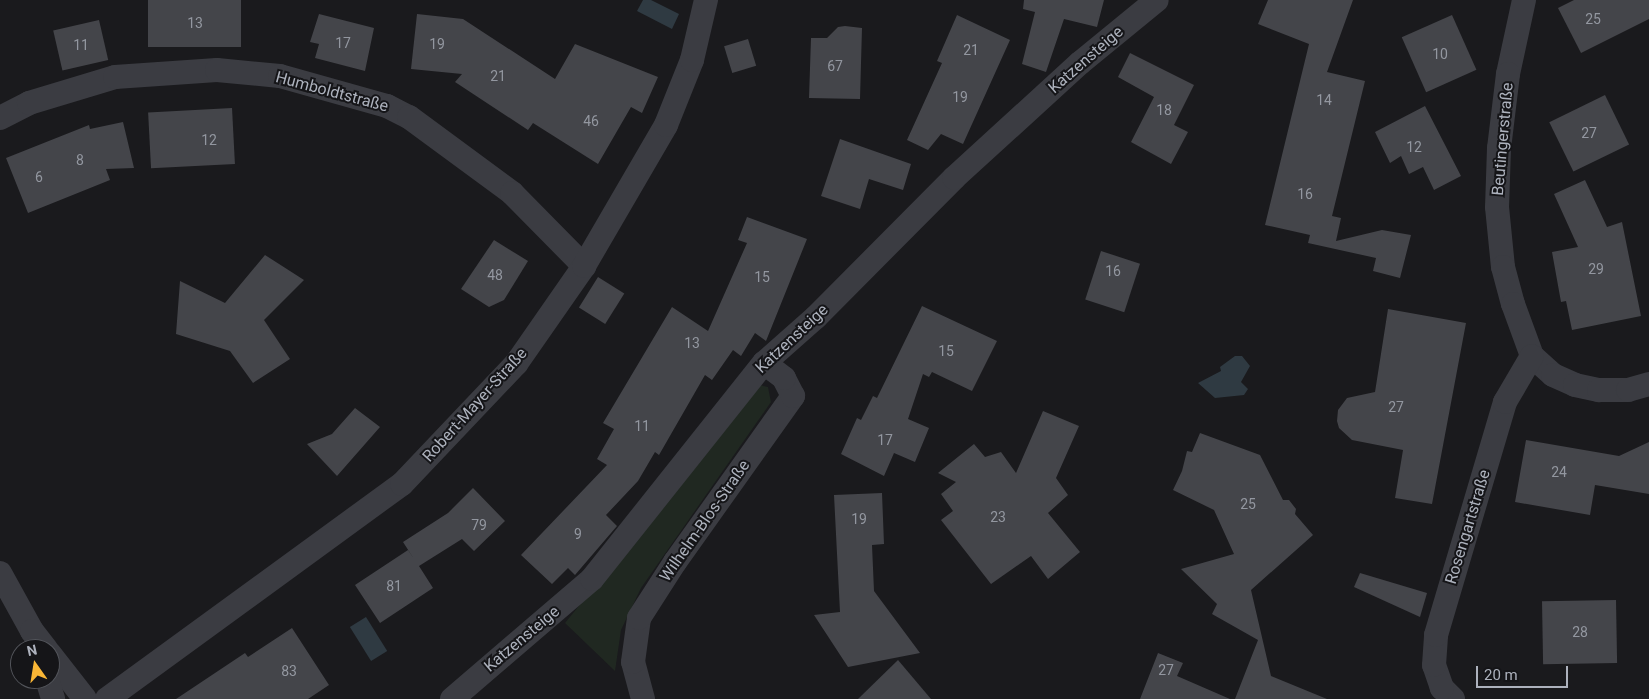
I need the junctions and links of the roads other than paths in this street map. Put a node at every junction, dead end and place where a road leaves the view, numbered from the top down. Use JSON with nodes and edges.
{"nodes":[{"id":1,"x":706,"y":0,"type":"edge"},
{"id":2,"x":1157,"y":0,"type":"edge"},
{"id":3,"x":1524,"y":0,"type":"edge"},
{"id":4,"x":0,"y":118,"type":"edge"},
{"id":5,"x":584,"y":266,"type":"junction"},
{"id":6,"x":1532,"y":356,"type":"junction"},
{"id":7,"x":764,"y":362,"type":"junction"},
{"id":8,"x":1649,"y":384,"type":"edge"},
{"id":9,"x":0,"y":573,"type":"edge"},
{"id":10,"x":36,"y":639,"type":"edge"},
{"id":11,"x":60,"y":667,"type":"edge"},
{"id":12,"x":85,"y":699,"type":"edge"},
{"id":13,"x":108,"y":699,"type":"edge"},
{"id":14,"x":452,"y":699,"type":"edge"},
{"id":15,"x":643,"y":699,"type":"edge"},
{"id":16,"x":1454,"y":699,"type":"edge"}],
"edges":[{"from":1,"to":5,"type":"street","name":"Robert-Mayer-Straße"},
{"from":2,"to":7,"type":"street","name":"Katzensteige"},
{"from":3,"to":6,"type":"street","name":"Beutingerstraße"},
{"from":4,"to":5,"type":"street","name":"Humboldtstraße"},
{"from":5,"to":13,"type":"street","name":"Robert-Mayer-Straße"},
{"from":6,"to":8,"type":"street"},
{"from":6,"to":16,"type":"street","name":"Rosengartstraße"},
{"from":7,"to":14,"type":"street","name":"Katzensteige"},
{"from":7,"to":15,"type":"street","name":"Wilhelm-Blos-Straße"},
{"from":9,"to":10,"type":"street"},
{"from":11,"to":12,"type":"street"}]}
